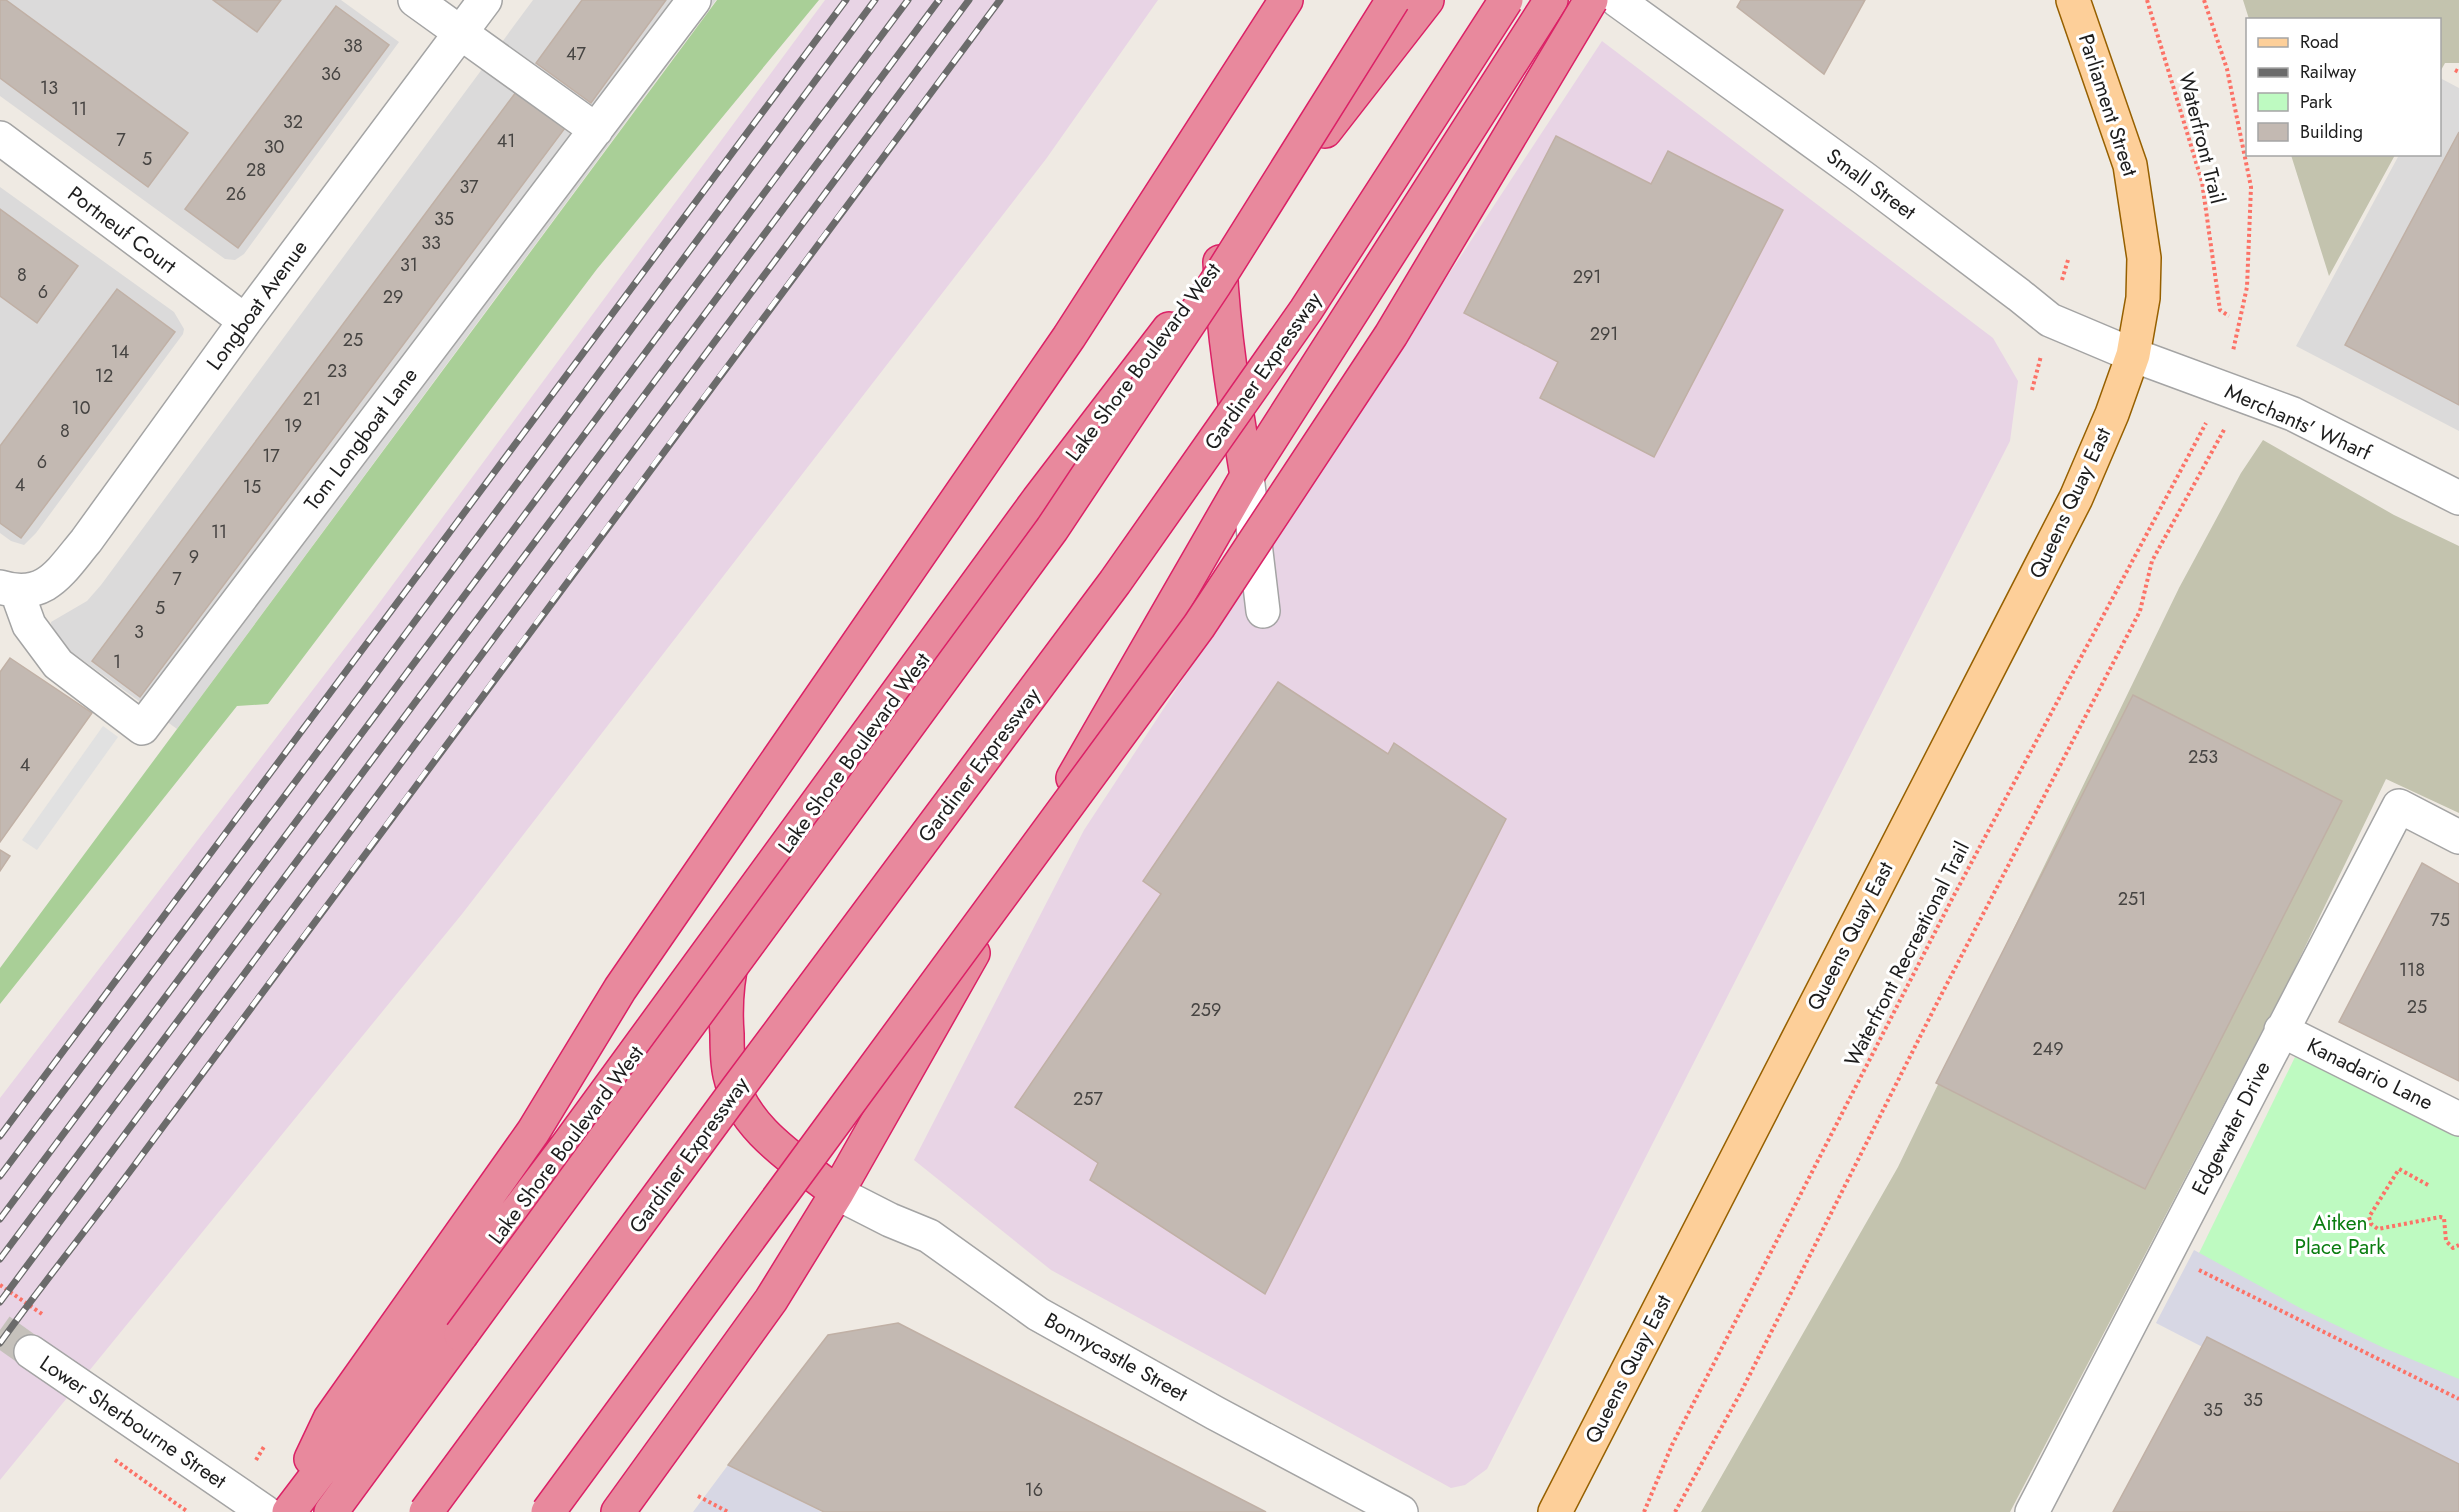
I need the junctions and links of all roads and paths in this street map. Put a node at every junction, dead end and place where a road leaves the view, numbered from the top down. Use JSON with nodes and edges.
{"nodes":[{"id":1,"x":415,"y":0,"type":"edge"},
{"id":2,"x":485,"y":0,"type":"edge"},
{"id":3,"x":694,"y":0,"type":"edge"},
{"id":4,"x":1286,"y":0,"type":"edge"},
{"id":5,"x":1393,"y":0,"type":"edge"},
{"id":6,"x":1427,"y":0,"type":"edge"},
{"id":7,"x":1506,"y":0,"type":"edge"},
{"id":8,"x":1551,"y":0,"type":"edge"},
{"id":9,"x":1591,"y":0,"type":"edge"},
{"id":10,"x":1617,"y":0,"type":"edge"},
{"id":11,"x":2073,"y":0,"type":"edge"},
{"id":12,"x":2147,"y":0,"type":"edge"},
{"id":13,"x":2204,"y":0,"type":"edge"},
{"id":14,"x":461,"y":32,"type":"junction"},
{"id":15,"x":596,"y":130,"type":"junction"},
{"id":16,"x":0,"y":138,"type":"edge"},
{"id":17,"x":1220,"y":262,"type":"junction"},
{"id":18,"x":2229,"y":316,"type":"dead end"},
{"id":19,"x":245,"y":321,"type":"junction"},
{"id":20,"x":2234,"y":347,"type":"dead end"},
{"id":21,"x":2133,"y":355,"type":"junction"},
{"id":22,"x":2210,"y":416,"type":"dead end"},
{"id":23,"x":2227,"y":425,"type":"dead end"},
{"id":24,"x":1247,"y":476,"type":"junction"},
{"id":25,"x":2459,"y":498,"type":"edge"},
{"id":26,"x":8,"y":590,"type":"edge"},
{"id":27,"x":1263,"y":611,"type":"dead end"},
{"id":28,"x":2459,"y":837,"type":"edge"},
{"id":29,"x":747,"y":899,"type":"junction"},
{"id":30,"x":2281,"y":1030,"type":"junction"},
{"id":31,"x":2459,"y":1119,"type":"edge"},
{"id":32,"x":2428,"y":1185,"type":"dead end"},
{"id":33,"x":837,"y":1193,"type":"junction"},
{"id":34,"x":2459,"y":1245,"type":"edge"},
{"id":35,"x":2166,"y":1254,"type":"junction"},
{"id":36,"x":31,"y":1353,"type":"tunnel mouth"},
{"id":37,"x":2459,"y":1399,"type":"edge"},
{"id":38,"x":265,"y":1445,"type":"dead end"},
{"id":39,"x":255,"y":1461,"type":"dead end"},
{"id":40,"x":698,"y":1496,"type":"dead end"},
{"id":41,"x":265,"y":1512,"type":"edge"},
{"id":42,"x":287,"y":1512,"type":"edge"},
{"id":43,"x":331,"y":1512,"type":"edge"},
{"id":44,"x":426,"y":1512,"type":"edge"},
{"id":45,"x":548,"y":1512,"type":"edge"},
{"id":46,"x":618,"y":1512,"type":"edge"},
{"id":47,"x":728,"y":1512,"type":"edge"},
{"id":48,"x":1401,"y":1512,"type":"edge"},
{"id":49,"x":1555,"y":1512,"type":"edge"},
{"id":50,"x":1644,"y":1512,"type":"edge"},
{"id":51,"x":1675,"y":1512,"type":"edge"},
{"id":52,"x":2032,"y":1512,"type":"edge"}],
"edges":[{"from":1,"to":14,"type":"street"},
{"from":2,"to":14,"type":"street","name":"Longboat Avenue"},
{"from":3,"to":15,"type":"street","name":"Tom Longboat Lane"},
{"from":4,"to":42,"type":"highway"},
{"from":5,"to":43,"type":"highway","bridge":true},
{"from":6,"to":17,"type":"highway","name":"Lake Shore Boulevard West"},
{"from":7,"to":44,"type":"highway","name":"Gardiner Expressway","bridge":true},
{"from":8,"to":24,"type":"highway"},
{"from":9,"to":45,"type":"highway","bridge":true},
{"from":10,"to":21,"type":"street","name":"Small Street"},
{"from":11,"to":21,"type":"main road","name":"Parliament Street"},
{"from":12,"to":18,"type":"path","name":"Waterfront Trail"},
{"from":13,"to":20,"type":"path"},
{"from":14,"to":15,"type":"street"},
{"from":14,"to":19,"type":"street","name":"Longboat Avenue"},
{"from":15,"to":26,"type":"street","name":"Tom Longboat Lane"},
{"from":16,"to":19,"type":"street","name":"Portneuf Court"},
{"from":17,"to":24,"type":"highway"},
{"from":17,"to":29,"type":"highway","name":"Lake Shore Boulevard West"},
{"from":19,"to":26,"type":"street","name":"Longboat Avenue"},
{"from":21,"to":25,"type":"street","name":"Merchants' Wharf"},
{"from":21,"to":49,"type":"main road","name":"Queens Quay East"},
{"from":22,"to":50,"type":"path","name":"Waterfront Recreational Trail"},
{"from":23,"to":51,"type":"path"},
{"from":24,"to":27,"type":"street"},
{"from":24,"to":33,"type":"highway"},
{"from":28,"to":30,"type":"street","name":"Edgewater Drive"},
{"from":29,"to":33,"type":"highway"},
{"from":29,"to":42,"type":"highway","name":"Lake Shore Boulevard West"},
{"from":30,"to":31,"type":"street","name":"Kanadario Lane"},
{"from":30,"to":35,"type":"street","name":"Edgewater Drive"},
{"from":32,"to":34,"type":"path"},
{"from":33,"to":46,"type":"highway"},
{"from":33,"to":48,"type":"street","name":"Bonnycastle Street"},
{"from":35,"to":37,"type":"path"},
{"from":35,"to":52,"type":"street","name":"Edgewater Drive"},
{"from":36,"to":41,"type":"street","name":"Lower Sherbourne Street"},
{"from":38,"to":39,"type":"path"},
{"from":40,"to":47,"type":"path"}]}
